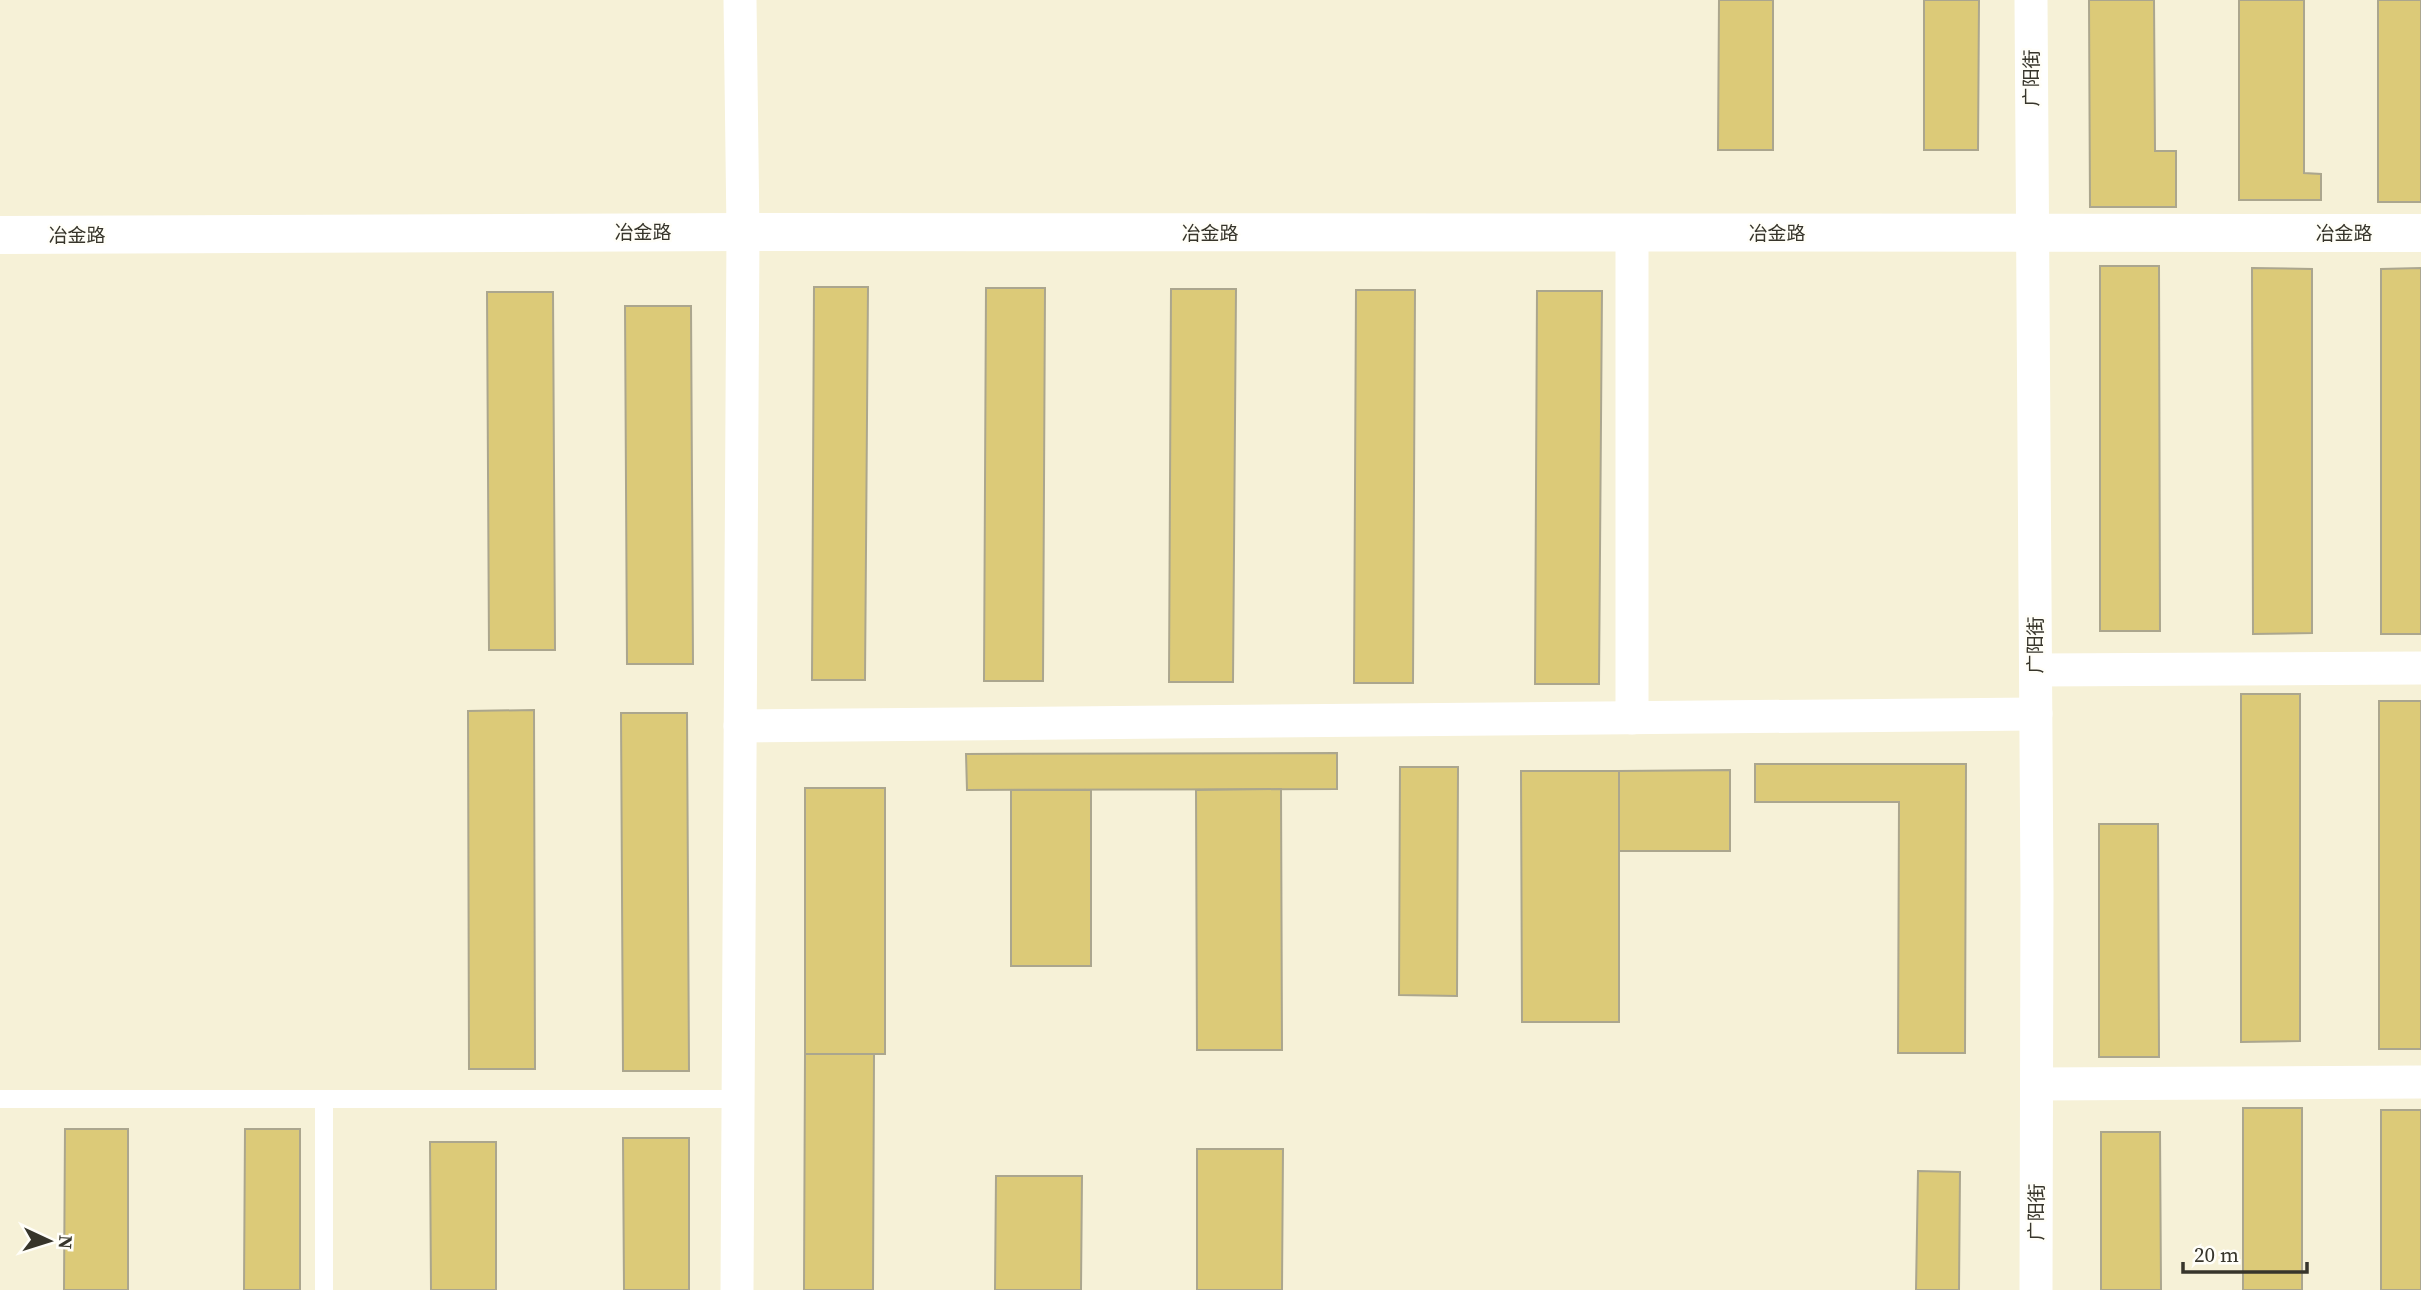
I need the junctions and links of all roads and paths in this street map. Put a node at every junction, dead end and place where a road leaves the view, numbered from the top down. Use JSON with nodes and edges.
{"nodes":[{"id":1,"x":740,"y":0,"type":"edge"},
{"id":2,"x":2031,"y":0,"type":"edge"},
{"id":3,"x":743,"y":232,"type":"junction"},
{"id":4,"x":1632,"y":233,"type":"junction"},
{"id":5,"x":2032,"y":233,"type":"junction"},
{"id":6,"x":2421,"y":233,"type":"edge"},
{"id":7,"x":0,"y":235,"type":"edge"},
{"id":8,"x":2421,"y":668,"type":"edge"},
{"id":9,"x":2035,"y":670,"type":"junction"},
{"id":10,"x":2036,"y":714,"type":"junction"},
{"id":11,"x":1632,"y":718,"type":"junction"},
{"id":12,"x":740,"y":726,"type":"junction"},
{"id":13,"x":2421,"y":1082,"type":"edge"},
{"id":14,"x":2037,"y":1084,"type":"junction"},
{"id":15,"x":0,"y":1099,"type":"edge"},
{"id":16,"x":324,"y":1099,"type":"junction"},
{"id":17,"x":738,"y":1099,"type":"junction"},
{"id":18,"x":324,"y":1290,"type":"edge"},
{"id":19,"x":737,"y":1290,"type":"edge"},
{"id":20,"x":2036,"y":1290,"type":"edge"}],
"edges":[{"from":1,"to":3,"type":"street"},
{"from":2,"to":5,"type":"street","name":"广阳街"},
{"from":3,"to":4,"type":"street","name":"冶金路"},
{"from":3,"to":7,"type":"street","name":"冶金路"},
{"from":3,"to":12,"type":"street"},
{"from":4,"to":5,"type":"street","name":"冶金路"},
{"from":4,"to":11,"type":"street"},
{"from":5,"to":6,"type":"street","name":"冶金路"},
{"from":5,"to":9,"type":"street","name":"广阳街"},
{"from":8,"to":9,"type":"street"},
{"from":9,"to":10,"type":"street","name":"广阳街"},
{"from":10,"to":11,"type":"street"},
{"from":10,"to":14,"type":"street","name":"广阳街"},
{"from":11,"to":12,"type":"street"},
{"from":12,"to":17,"type":"street"},
{"from":13,"to":14,"type":"street"},
{"from":14,"to":20,"type":"street","name":"广阳街"},
{"from":15,"to":16,"type":"lane"},
{"from":16,"to":17,"type":"lane"},
{"from":16,"to":18,"type":"lane"},
{"from":17,"to":19,"type":"street"}]}
